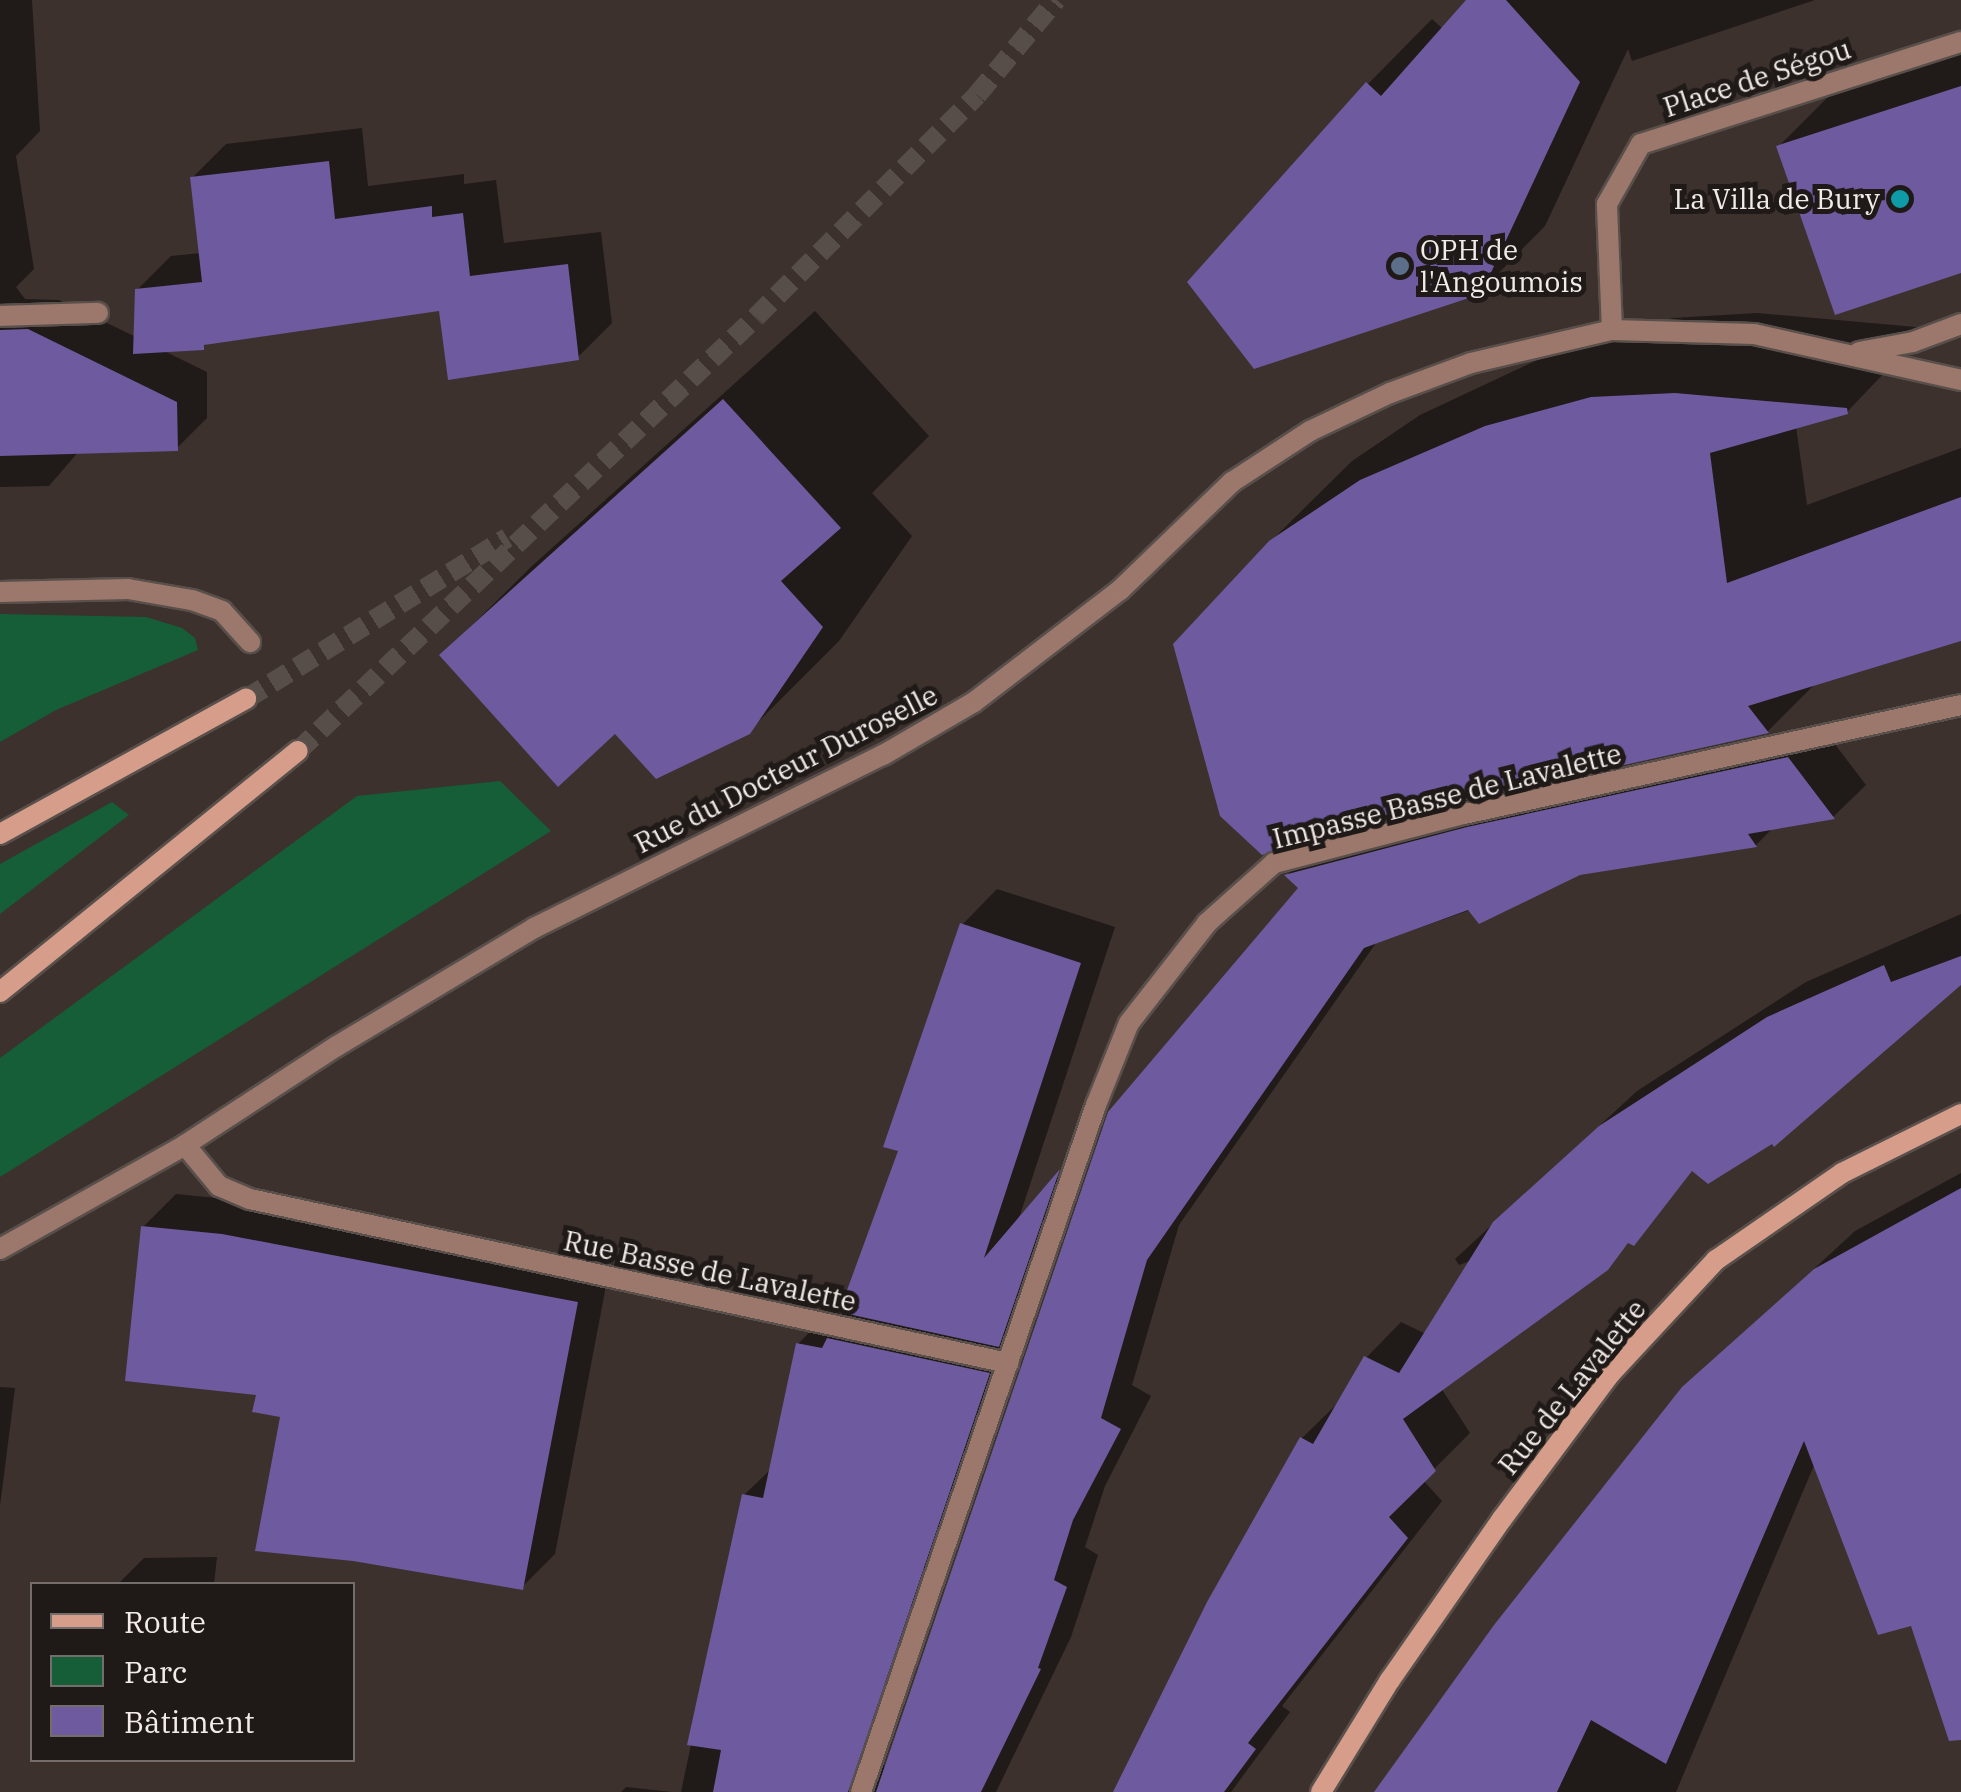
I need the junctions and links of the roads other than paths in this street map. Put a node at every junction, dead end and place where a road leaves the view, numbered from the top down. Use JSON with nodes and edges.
{"nodes":[{"id":1,"x":1961,"y":42,"type":"edge"},
{"id":2,"x":98,"y":313,"type":"dead end"},
{"id":3,"x":0,"y":316,"type":"edge"},
{"id":4,"x":1961,"y":324,"type":"edge"},
{"id":5,"x":1612,"y":330,"type":"junction"},
{"id":6,"x":1847,"y":354,"type":"junction"},
{"id":7,"x":1961,"y":380,"type":"edge"},
{"id":8,"x":0,"y":592,"type":"edge"},
{"id":9,"x":250,"y":642,"type":"dead end"},
{"id":10,"x":246,"y":699,"type":"tunnel mouth"},
{"id":11,"x":1961,"y":704,"type":"edge"},
{"id":12,"x":298,"y":751,"type":"tunnel mouth"},
{"id":13,"x":0,"y":834,"type":"edge"},
{"id":14,"x":0,"y":992,"type":"edge"},
{"id":15,"x":1961,"y":1114,"type":"edge"},
{"id":16,"x":185,"y":1146,"type":"junction"},
{"id":17,"x":0,"y":1249,"type":"edge"},
{"id":18,"x":1008,"y":1364,"type":"junction"},
{"id":19,"x":861,"y":1792,"type":"edge"},
{"id":20,"x":1322,"y":1792,"type":"edge"}],
"edges":[{"from":1,"to":5,"type":"street","name":"Place de Ségou"},
{"from":2,"to":3,"type":"street"},
{"from":4,"to":6,"type":"street","name":"Rue du Docteur Duroselle"},
{"from":5,"to":6,"type":"street","name":"Rue du Docteur Duroselle"},
{"from":5,"to":16,"type":"street","name":"Rue du Docteur Duroselle"},
{"from":6,"to":7,"type":"street","name":"Rue du Docteur Duroselle"},
{"from":8,"to":9,"type":"street"},
{"from":10,"to":13,"type":"street"},
{"from":11,"to":18,"type":"street","name":"Impasse Basse de Lavalette"},
{"from":12,"to":14,"type":"street"},
{"from":15,"to":20,"type":"street","name":"Rue de Lavalette"},
{"from":16,"to":17,"type":"street"},
{"from":16,"to":18,"type":"street","name":"Rue Basse de Lavalette"},
{"from":18,"to":19,"type":"street"}]}
